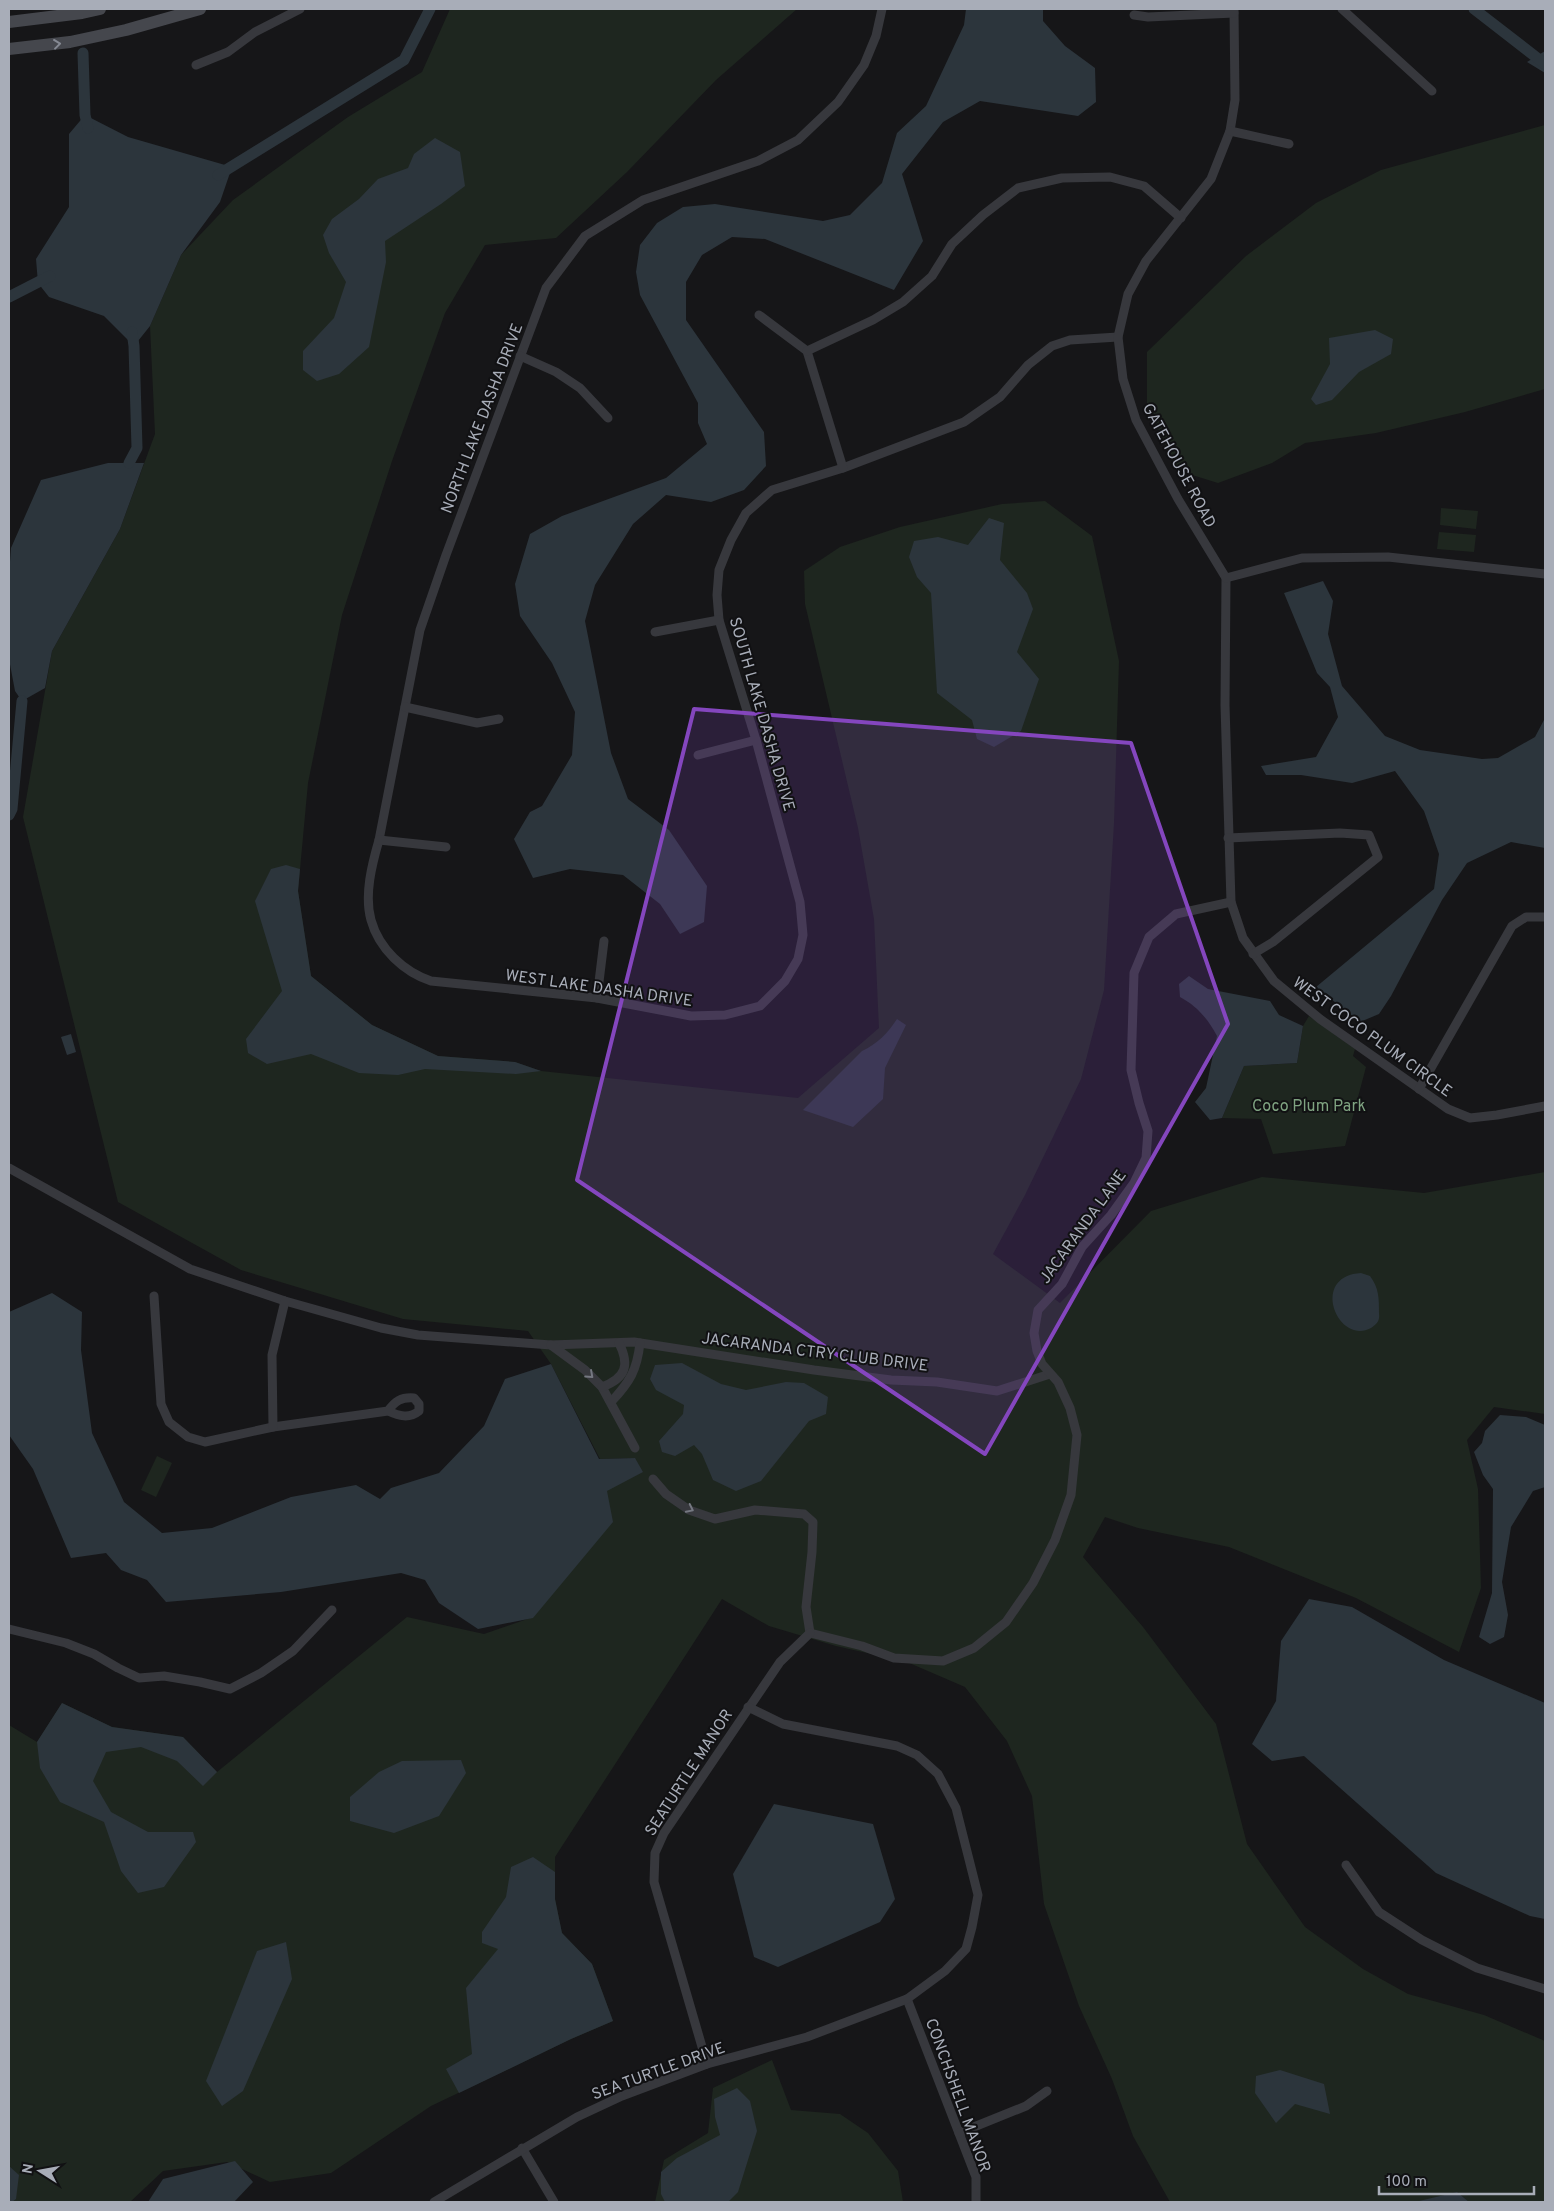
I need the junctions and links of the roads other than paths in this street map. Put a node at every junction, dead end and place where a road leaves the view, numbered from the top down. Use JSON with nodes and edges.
{"nodes":[{"id":1,"x":100,"y":9,"type":"edge"},
{"id":2,"x":200,"y":9,"type":"edge"},
{"id":3,"x":300,"y":9,"type":"edge"},
{"id":4,"x":882,"y":9,"type":"edge"},
{"id":5,"x":1342,"y":9,"type":"edge"},
{"id":6,"x":1234,"y":11,"type":"edge"},
{"id":7,"x":1134,"y":15,"type":"dead end"},
{"id":8,"x":9,"y":22,"type":"edge"},
{"id":9,"x":9,"y":50,"type":"edge"},
{"id":10,"x":196,"y":65,"type":"dead end"},
{"id":11,"x":1432,"y":91,"type":"dead end"},
{"id":12,"x":1230,"y":131,"type":"junction"},
{"id":13,"x":1290,"y":144,"type":"dead end"},
{"id":14,"x":1182,"y":218,"type":"junction"},
{"id":15,"x":759,"y":315,"type":"dead end"},
{"id":16,"x":1118,"y":336,"type":"junction"},
{"id":17,"x":807,"y":351,"type":"junction"},
{"id":18,"x":520,"y":356,"type":"junction"},
{"id":19,"x":608,"y":418,"type":"dead end"},
{"id":20,"x":843,"y":468,"type":"junction"},
{"id":21,"x":1545,"y":574,"type":"edge"},
{"id":22,"x":1226,"y":578,"type":"junction"},
{"id":23,"x":719,"y":620,"type":"junction"},
{"id":24,"x":655,"y":632,"type":"dead end"},
{"id":25,"x":405,"y":707,"type":"junction"},
{"id":26,"x":499,"y":719,"type":"dead end"},
{"id":27,"x":756,"y":740,"type":"junction"},
{"id":28,"x":698,"y":756,"type":"dead end"},
{"id":29,"x":1228,"y":838,"type":"junction"},
{"id":30,"x":379,"y":840,"type":"junction"},
{"id":31,"x":446,"y":847,"type":"dead end"},
{"id":32,"x":1231,"y":902,"type":"junction"},
{"id":33,"x":1545,"y":917,"type":"edge"},
{"id":34,"x":604,"y":941,"type":"dead end"},
{"id":35,"x":1253,"y":954,"type":"junction"},
{"id":36,"x":798,"y":959,"type":"joint"},
{"id":37,"x":432,"y":981,"type":"joint"},
{"id":38,"x":597,"y":998,"type":"junction"},
{"id":39,"x":1419,"y":1089,"type":"junction"},
{"id":40,"x":1545,"y":1106,"type":"edge"},
{"id":41,"x":9,"y":1168,"type":"edge"},
{"id":42,"x":154,"y":1296,"type":"dead end"},
{"id":43,"x":284,"y":1301,"type":"junction"},
{"id":44,"x":619,"y":1343,"type":"junction"},
{"id":45,"x":640,"y":1343,"type":"junction"},
{"id":46,"x":551,"y":1345,"type":"junction"},
{"id":47,"x":1050,"y":1374,"type":"junction"},
{"id":48,"x":602,"y":1387,"type":"junction"},
{"id":49,"x":611,"y":1402,"type":"junction"},
{"id":50,"x":388,"y":1411,"type":"dead end"},
{"id":51,"x":273,"y":1427,"type":"junction"},
{"id":52,"x":635,"y":1448,"type":"dead end"},
{"id":53,"x":653,"y":1479,"type":"dead end"},
{"id":54,"x":332,"y":1610,"type":"dead end"},
{"id":55,"x":9,"y":1629,"type":"edge"},
{"id":56,"x":810,"y":1633,"type":"junction"},
{"id":57,"x":748,"y":1707,"type":"junction"},
{"id":58,"x":1346,"y":1866,"type":"dead end"},
{"id":59,"x":1545,"y":1989,"type":"edge"},
{"id":60,"x":907,"y":1998,"type":"junction"},
{"id":61,"x":707,"y":2064,"type":"junction"},
{"id":62,"x":1047,"y":2091,"type":"dead end"},
{"id":63,"x":959,"y":2133,"type":"junction"},
{"id":64,"x":522,"y":2148,"type":"junction"},
{"id":65,"x":434,"y":2202,"type":"edge"},
{"id":66,"x":554,"y":2202,"type":"edge"},
{"id":67,"x":976,"y":2202,"type":"edge"}],
"edges":[{"from":1,"to":8,"type":"main road"},
{"from":9,"to":2,"type":"main road","one_way":true},
{"from":3,"to":10,"type":"street"},
{"from":4,"to":18,"type":"street","name":"NORTH LAKE DASHA DRIVE"},
{"from":5,"to":11,"type":"street"},
{"from":6,"to":7,"type":"street"},
{"from":6,"to":12,"type":"street","name":"GATEHOUSE ROAD"},
{"from":12,"to":13,"type":"street"},
{"from":12,"to":14,"type":"street","name":"GATEHOUSE ROAD"},
{"from":14,"to":16,"type":"street","name":"GATEHOUSE ROAD"},
{"from":14,"to":17,"type":"street"},
{"from":15,"to":17,"type":"street"},
{"from":16,"to":20,"type":"street","name":"SOUTH LAKE DASHA DRIVE"},
{"from":16,"to":22,"type":"street","name":"GATEHOUSE ROAD"},
{"from":17,"to":20,"type":"street"},
{"from":18,"to":19,"type":"street"},
{"from":18,"to":25,"type":"street","name":"NORTH LAKE DASHA DRIVE"},
{"from":20,"to":23,"type":"street","name":"SOUTH LAKE DASHA DRIVE"},
{"from":21,"to":22,"type":"street"},
{"from":22,"to":29,"type":"street"},
{"from":23,"to":24,"type":"street"},
{"from":23,"to":27,"type":"street","name":"SOUTH LAKE DASHA DRIVE"},
{"from":25,"to":26,"type":"street"},
{"from":25,"to":30,"type":"street","name":"NORTH LAKE DASHA DRIVE"},
{"from":27,"to":28,"type":"street"},
{"from":27,"to":36,"type":"street","name":"SOUTH LAKE DASHA DRIVE"},
{"from":29,"to":32,"type":"street"},
{"from":29,"to":35,"type":"street"},
{"from":30,"to":31,"type":"street"},
{"from":30,"to":37,"type":"street","name":"NORTH LAKE DASHA DRIVE"},
{"from":32,"to":35,"type":"street","name":"WEST COCO PLUM CIRCLE"},
{"from":32,"to":47,"type":"street","name":"JACARANDA LANE"},
{"from":33,"to":39,"type":"street"},
{"from":34,"to":38,"type":"street"},
{"from":35,"to":39,"type":"street","name":"WEST COCO PLUM CIRCLE"},
{"from":36,"to":38,"type":"street","name":"WEST LAKE DASHA DRIVE"},
{"from":37,"to":38,"type":"street","name":"WEST LAKE DASHA DRIVE"},
{"from":39,"to":40,"type":"street","name":"WEST COCO PLUM CIRCLE"},
{"from":41,"to":43,"type":"street"},
{"from":42,"to":51,"type":"street"},
{"from":43,"to":46,"type":"street"},
{"from":43,"to":51,"type":"street"},
{"from":44,"to":45,"type":"street","name":"JACARANDA CTRY CLUB DRIVE"},
{"from":44,"to":46,"type":"street","name":"JACARANDA CTRY CLUB DRIVE"},
{"from":44,"to":48,"type":"street"},
{"from":45,"to":47,"type":"street","name":"JACARANDA CTRY CLUB DRIVE"},
{"from":45,"to":49,"type":"street"},
{"from":46,"to":48,"type":"street","one_way":true},
{"from":47,"to":56,"type":"street","name":"JACARANDA LANE"},
{"from":48,"to":49,"type":"street"},
{"from":49,"to":52,"type":"street"},
{"from":50,"to":51,"type":"street"},
{"from":53,"to":56,"type":"street","one_way":true},
{"from":54,"to":55,"type":"street"},
{"from":56,"to":57,"type":"street","name":"SEATURTLE MANOR"},
{"from":57,"to":60,"type":"street","name":"SEA TURTLE DRIVE"},
{"from":57,"to":61,"type":"street","name":"SEATURTLE MANOR"},
{"from":58,"to":59,"type":"street"},
{"from":60,"to":61,"type":"street","name":"SEA TURTLE DRIVE"},
{"from":60,"to":63,"type":"street","name":"CONCHSHELL MANOR"},
{"from":61,"to":64,"type":"street","name":"SEA TURTLE DRIVE"},
{"from":62,"to":63,"type":"street"},
{"from":63,"to":67,"type":"street","name":"CONCHSHELL MANOR"},
{"from":64,"to":65,"type":"street","name":"SEA TURTLE DRIVE"},
{"from":64,"to":66,"type":"street"}]}
